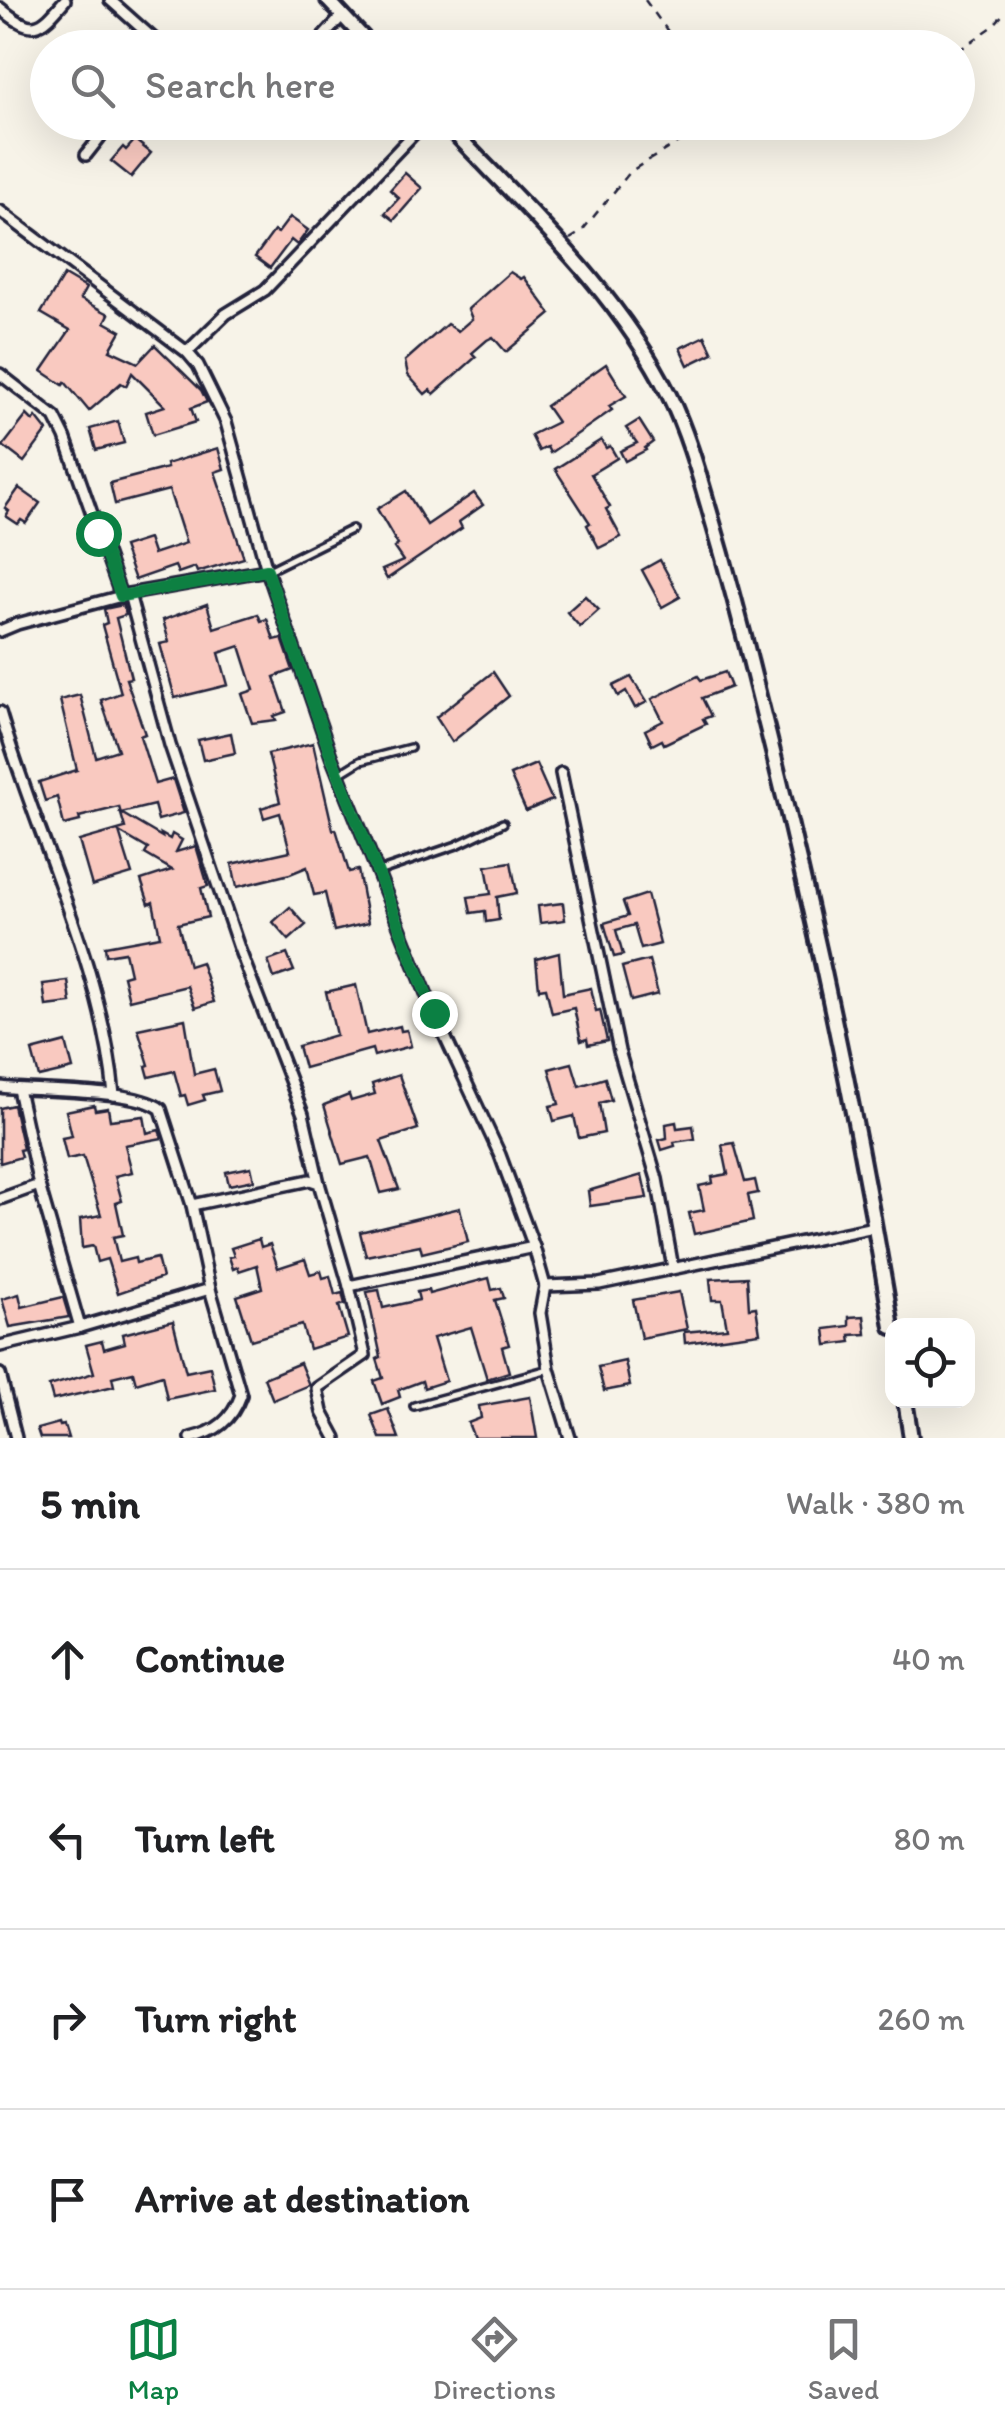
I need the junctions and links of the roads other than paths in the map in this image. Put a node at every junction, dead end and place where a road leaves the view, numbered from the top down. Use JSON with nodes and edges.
{"nodes":[{"id":1,"x":65,"y":0,"type":"edge"},
{"id":2,"x":110,"y":0,"type":"edge"},
{"id":3,"x":328,"y":0,"type":"edge"},
{"id":4,"x":0,"y":8,"type":"edge"},
{"id":5,"x":342,"y":16,"type":"junction"},
{"id":6,"x":144,"y":30,"type":"edge"},
{"id":7,"x":329,"y":30,"type":"edge"},
{"id":8,"x":356,"y":30,"type":"edge"},
{"id":9,"x":97,"y":140,"type":"edge"},
{"id":10,"x":408,"y":140,"type":"edge"},
{"id":11,"x":461,"y":140,"type":"edge"},
{"id":12,"x":86,"y":154,"type":"dead end"},
{"id":13,"x":0,"y":211,"type":"edge"},
{"id":14,"x":186,"y":352,"type":"junction"},
{"id":15,"x":0,"y":374,"type":"edge"},
{"id":16,"x":352,"y":529,"type":"dead end"},
{"id":17,"x":267,"y":570,"type":"junction"},
{"id":18,"x":125,"y":595,"type":"junction"},
{"id":19,"x":0,"y":632,"type":"edge"},
{"id":20,"x":0,"y":712,"type":"edge"},
{"id":21,"x":410,"y":748,"type":"dead end"},
{"id":22,"x":562,"y":772,"type":"dead end"},
{"id":23,"x":338,"y":774,"type":"junction"},
{"id":24,"x":503,"y":823,"type":"dead end"},
{"id":25,"x":378,"y":872,"type":"junction"},
{"id":26,"x":0,"y":1087,"type":"edge"},
{"id":27,"x":18,"y":1089,"type":"junction"},
{"id":28,"x":114,"y":1096,"type":"junction"},
{"id":29,"x":319,"y":1183,"type":"junction"},
{"id":30,"x":40,"y":1184,"type":"junction"},
{"id":31,"x":0,"y":1199,"type":"edge"},
{"id":32,"x":192,"y":1205,"type":"junction"},
{"id":33,"x":874,"y":1227,"type":"junction"},
{"id":34,"x":534,"y":1246,"type":"junction"},
{"id":35,"x":672,"y":1268,"type":"junction"},
{"id":36,"x":349,"y":1286,"type":"junction"},
{"id":37,"x":545,"y":1286,"type":"junction"},
{"id":38,"x":210,"y":1289,"type":"junction"},
{"id":39,"x":890,"y":1318,"type":"edge"},
{"id":40,"x":80,"y":1327,"type":"junction"},
{"id":41,"x":0,"y":1346,"type":"edge"},
{"id":42,"x":549,"y":1369,"type":"junction"},
{"id":43,"x":0,"y":1374,"type":"edge"},
{"id":44,"x":414,"y":1406,"type":"dead end"},
{"id":45,"x":906,"y":1408,"type":"edge"},
{"id":46,"x":208,"y":1436,"type":"edge"},
{"id":47,"x":16,"y":1438,"type":"edge"},
{"id":48,"x":191,"y":1438,"type":"edge"},
{"id":49,"x":336,"y":1438,"type":"edge"},
{"id":50,"x":570,"y":1438,"type":"edge"},
{"id":51,"x":911,"y":1438,"type":"edge"}],
"edges":[{"from":1,"to":4,"type":"street"},
{"from":2,"to":6,"type":"street"},
{"from":3,"to":5,"type":"main road"},
{"from":5,"to":7,"type":"street"},
{"from":5,"to":8,"type":"main road"},
{"from":9,"to":12,"type":"street"},
{"from":10,"to":14,"type":"street"},
{"from":11,"to":33,"type":"main road"},
{"from":13,"to":14,"type":"street"},
{"from":14,"to":17,"type":"street"},
{"from":15,"to":18,"type":"street"},
{"from":16,"to":17,"type":"lane"},
{"from":17,"to":18,"type":"street"},
{"from":17,"to":23,"type":"street"},
{"from":18,"to":19,"type":"street"},
{"from":18,"to":29,"type":"street"},
{"from":20,"to":28,"type":"street"},
{"from":21,"to":23,"type":"lane"},
{"from":22,"to":35,"type":"street"},
{"from":23,"to":25,"type":"street"},
{"from":24,"to":25,"type":"lane"},
{"from":25,"to":34,"type":"street"},
{"from":26,"to":27,"type":"street"},
{"from":27,"to":28,"type":"street"},
{"from":27,"to":30,"type":"street"},
{"from":28,"to":32,"type":"street"},
{"from":29,"to":32,"type":"street"},
{"from":29,"to":36,"type":"street"},
{"from":30,"to":31,"type":"street"},
{"from":30,"to":40,"type":"street"},
{"from":32,"to":38,"type":"street"},
{"from":33,"to":35,"type":"street"},
{"from":33,"to":39,"type":"main road"},
{"from":34,"to":36,"type":"street"},
{"from":34,"to":37,"type":"street"},
{"from":35,"to":37,"type":"street"},
{"from":36,"to":49,"type":"street"},
{"from":37,"to":42,"type":"street"},
{"from":38,"to":40,"type":"street"},
{"from":38,"to":46,"type":"street"},
{"from":40,"to":41,"type":"street"},
{"from":42,"to":44,"type":"lane"},
{"from":42,"to":50,"type":"street"},
{"from":43,"to":47,"type":"street"},
{"from":45,"to":51,"type":"main road"},
{"from":46,"to":48,"type":"street"}]}
